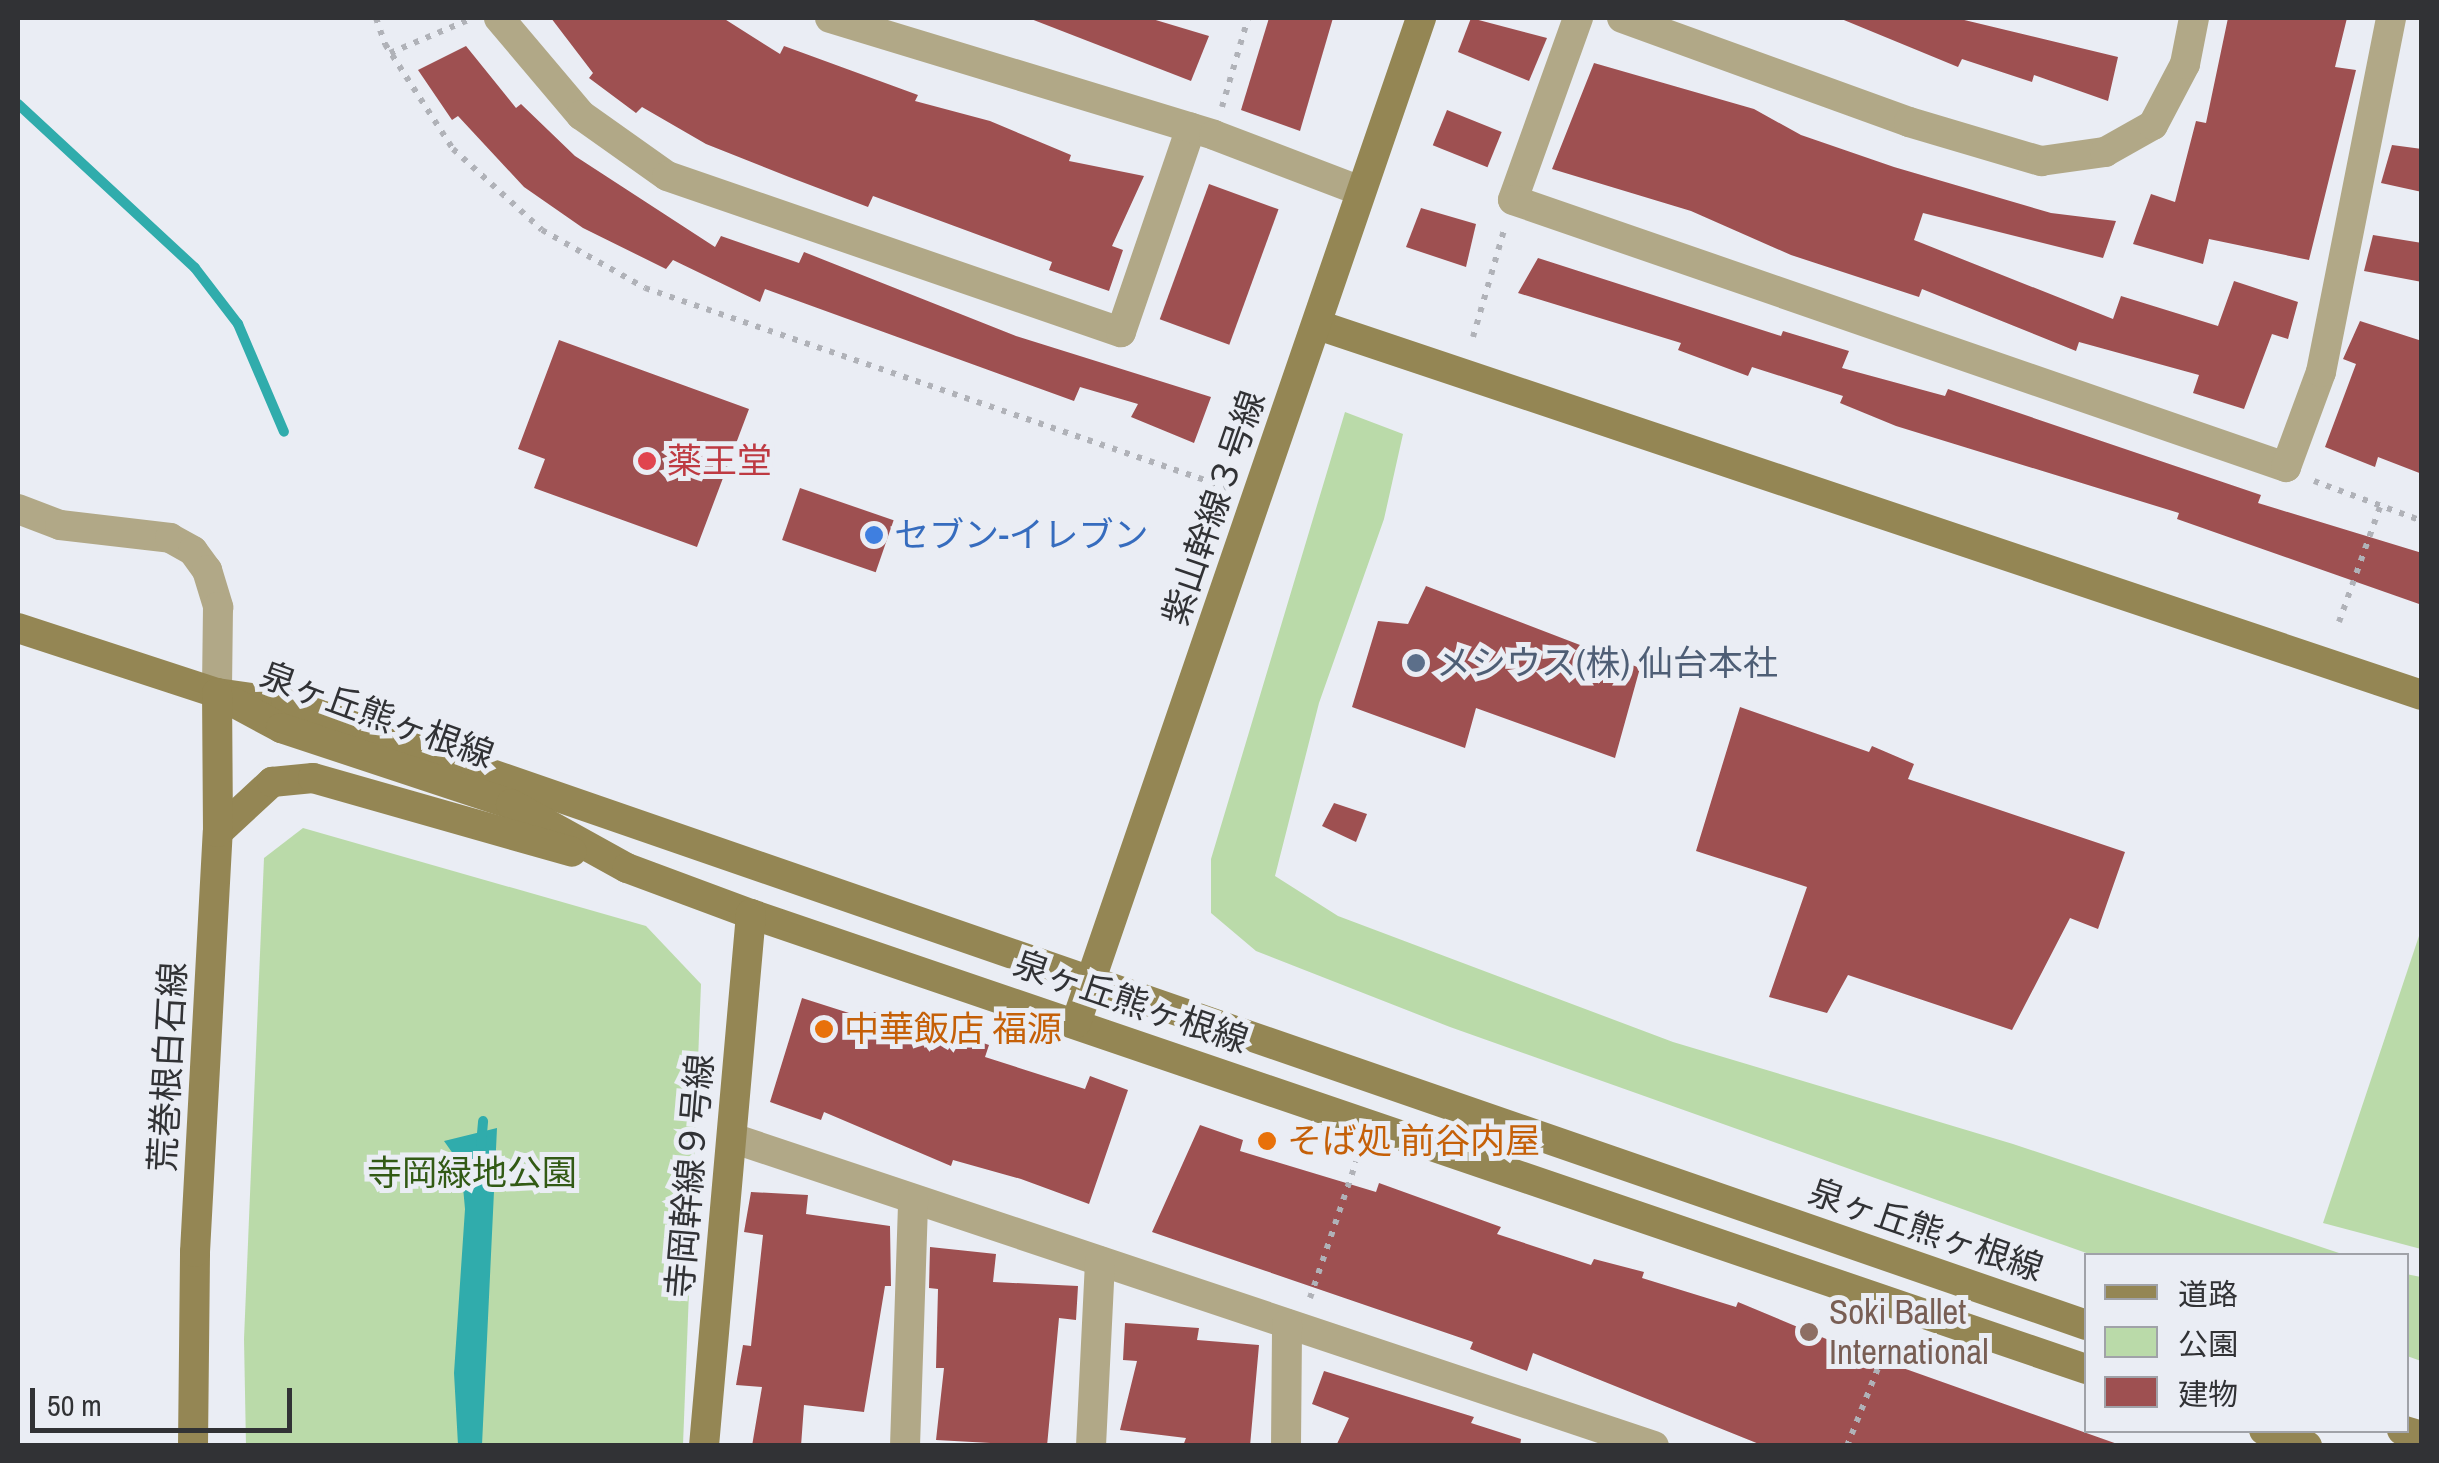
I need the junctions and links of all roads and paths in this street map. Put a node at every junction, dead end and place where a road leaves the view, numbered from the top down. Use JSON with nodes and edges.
{"nodes":[{"id":1,"x":376,"y":18,"type":"edge"},
{"id":2,"x":474,"y":18,"type":"edge"},
{"id":3,"x":499,"y":18,"type":"edge"},
{"id":4,"x":830,"y":18,"type":"edge"},
{"id":5,"x":1248,"y":18,"type":"edge"},
{"id":6,"x":1421,"y":18,"type":"edge"},
{"id":7,"x":1578,"y":18,"type":"edge"},
{"id":8,"x":1622,"y":18,"type":"edge"},
{"id":9,"x":2194,"y":18,"type":"edge"},
{"id":10,"x":2390,"y":18,"type":"edge"},
{"id":11,"x":390,"y":53,"type":"junction"},
{"id":12,"x":1202,"y":131,"type":"junction"},
{"id":13,"x":1360,"y":191,"type":"junction"},
{"id":14,"x":1513,"y":200,"type":"junction"},
{"id":15,"x":1318,"y":325,"type":"junction"},
{"id":16,"x":1473,"y":337,"type":"dead end"},
{"id":17,"x":2286,"y":467,"type":"junction"},
{"id":18,"x":1257,"y":498,"type":"junction"},
{"id":19,"x":2380,"y":507,"type":"junction"},
{"id":20,"x":18,"y":509,"type":"edge"},
{"id":21,"x":2422,"y":522,"type":"edge"},
{"id":22,"x":2340,"y":622,"type":"dead end"},
{"id":23,"x":18,"y":628,"type":"edge"},
{"id":24,"x":217,"y":694,"type":"junction"},
{"id":25,"x":2422,"y":695,"type":"edge"},
{"id":26,"x":218,"y":832,"type":"junction"},
{"id":27,"x":627,"y":868,"type":"junction"},
{"id":28,"x":751,"y":914,"type":"junction"},
{"id":29,"x":1093,"y":978,"type":"junction"},
{"id":30,"x":1076,"y":1023,"type":"junction"},
{"id":31,"x":732,"y":1138,"type":"junction"},
{"id":32,"x":1356,"y":1162,"type":"dead end"},
{"id":33,"x":913,"y":1200,"type":"junction"},
{"id":34,"x":1100,"y":1262,"type":"junction"},
{"id":35,"x":2084,"y":1324,"type":"edge"},
{"id":36,"x":1293,"y":1326,"type":"junction"},
{"id":37,"x":1888,"y":1343,"type":"dead end"},
{"id":38,"x":2084,"y":1368,"type":"edge"},
{"id":39,"x":2272,"y":1433,"type":"edge"},
{"id":40,"x":193,"y":1446,"type":"edge"},
{"id":41,"x":704,"y":1446,"type":"edge"},
{"id":42,"x":905,"y":1446,"type":"edge"},
{"id":43,"x":1091,"y":1446,"type":"edge"},
{"id":44,"x":1286,"y":1446,"type":"edge"},
{"id":45,"x":1654,"y":1446,"type":"edge"},
{"id":46,"x":1847,"y":1446,"type":"edge"},
{"id":47,"x":2308,"y":1446,"type":"edge"}],
"edges":[{"from":1,"to":11,"type":"path"},
{"from":2,"to":11,"type":"path"},
{"from":3,"to":12,"type":"street"},
{"from":4,"to":12,"type":"street"},
{"from":5,"to":12,"type":"path"},
{"from":6,"to":13,"type":"street","name":"紫山幹線３号線"},
{"from":7,"to":14,"type":"street"},
{"from":8,"to":9,"type":"street"},
{"from":10,"to":17,"type":"street"},
{"from":11,"to":18,"type":"path"},
{"from":12,"to":13,"type":"street"},
{"from":13,"to":15,"type":"street","name":"紫山幹線３号線"},
{"from":14,"to":16,"type":"path"},
{"from":14,"to":17,"type":"street"},
{"from":15,"to":18,"type":"street","name":"紫山幹線３号線"},
{"from":15,"to":25,"type":"street"},
{"from":17,"to":19,"type":"path"},
{"from":18,"to":29,"type":"street","name":"紫山幹線３号線"},
{"from":19,"to":21,"type":"path"},
{"from":19,"to":22,"type":"path"},
{"from":20,"to":24,"type":"street"},
{"from":23,"to":24,"type":"street"},
{"from":24,"to":26,"type":"street","name":"荒巻根白石線"},
{"from":24,"to":27,"type":"street","name":"泉ヶ丘熊ヶ根線"},
{"from":24,"to":29,"type":"street","name":"泉ヶ丘熊ヶ根線"},
{"from":26,"to":27,"type":"street"},
{"from":26,"to":40,"type":"street","name":"荒巻根白石線"},
{"from":27,"to":28,"type":"street","name":"泉ヶ丘熊ヶ根線"},
{"from":28,"to":30,"type":"street","name":"泉ヶ丘熊ヶ根線"},
{"from":28,"to":31,"type":"street","name":"寺岡幹線９号線"},
{"from":29,"to":30,"type":"street","name":"紫山幹線３号線"},
{"from":29,"to":35,"type":"street","name":"泉ヶ丘熊ヶ根線"},
{"from":30,"to":38,"type":"street","name":"泉ヶ丘熊ヶ根線"},
{"from":31,"to":33,"type":"street"},
{"from":31,"to":41,"type":"street","name":"寺岡幹線９号線"},
{"from":32,"to":36,"type":"path"},
{"from":33,"to":34,"type":"street"},
{"from":33,"to":42,"type":"street"},
{"from":34,"to":36,"type":"street"},
{"from":34,"to":43,"type":"street"},
{"from":36,"to":44,"type":"street"},
{"from":36,"to":45,"type":"street"},
{"from":37,"to":46,"type":"path"},
{"from":39,"to":47,"type":"street"}]}
